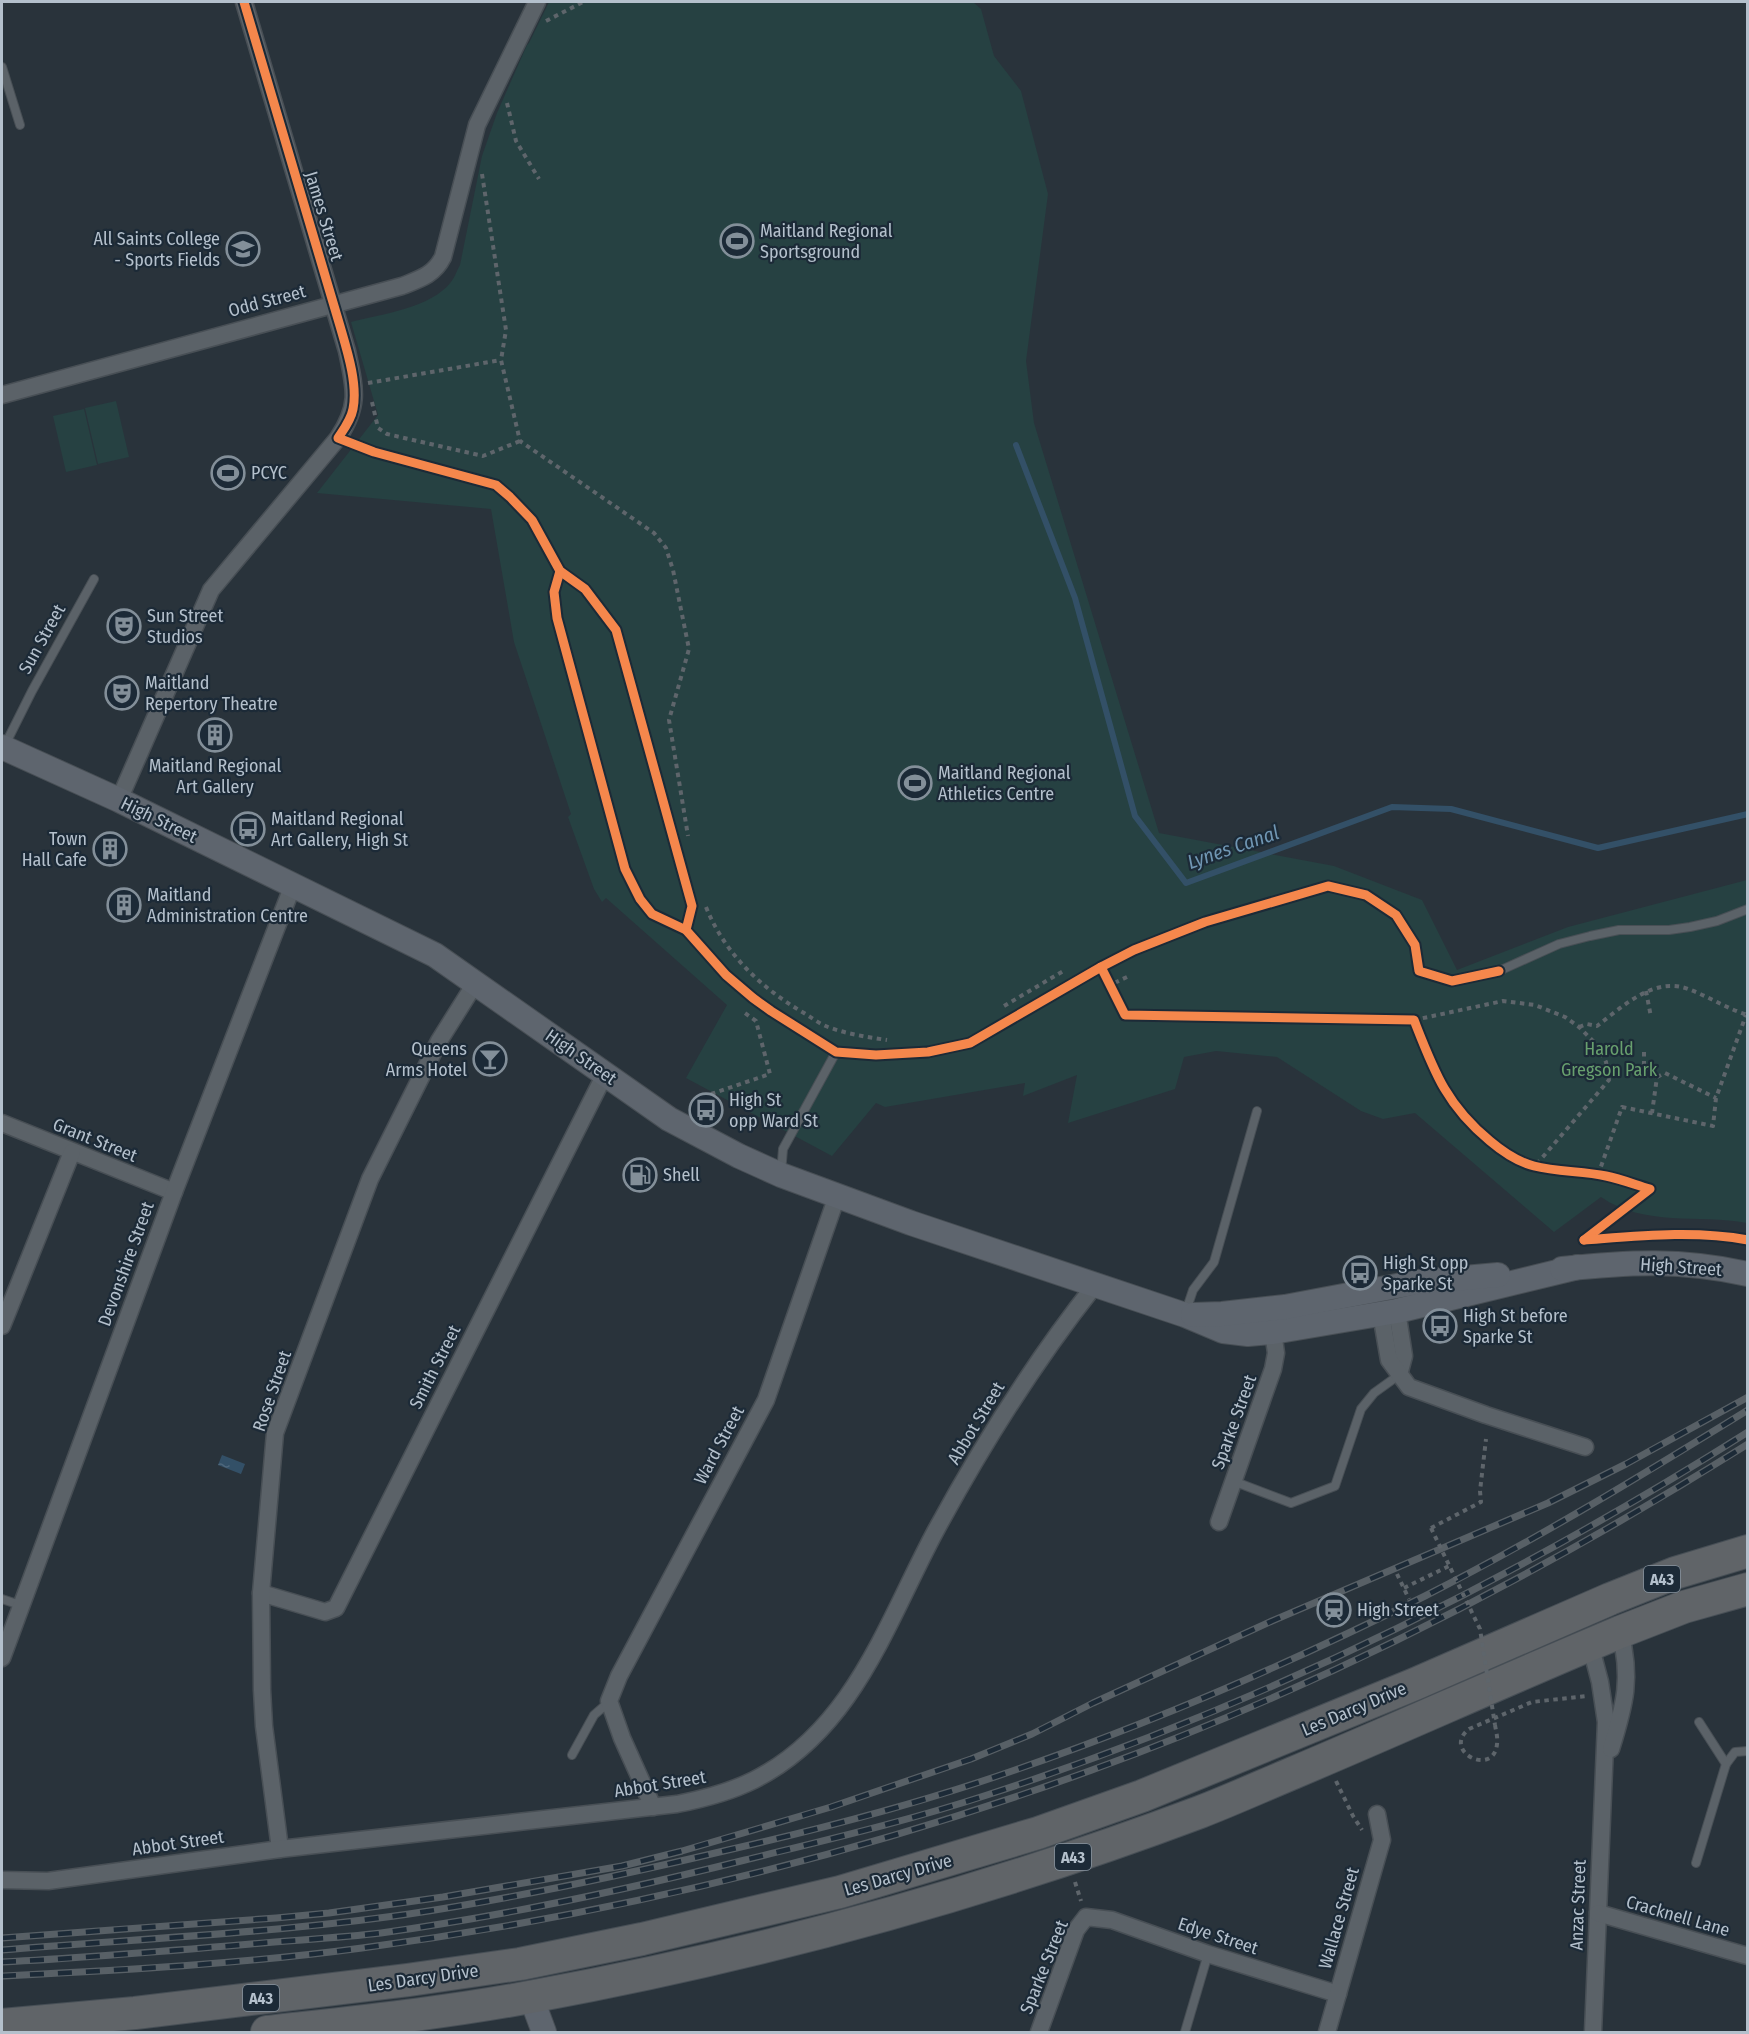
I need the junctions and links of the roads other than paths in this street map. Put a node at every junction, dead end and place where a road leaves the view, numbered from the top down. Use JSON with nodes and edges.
{"nodes":[{"id":1,"x":244,"y":2,"type":"edge"},
{"id":2,"x":537,"y":2,"type":"edge"},
{"id":3,"x":2,"y":67,"type":"edge"},
{"id":4,"x":20,"y":125,"type":"dead end"},
{"id":5,"x":333,"y":303,"type":"junction"},
{"id":6,"x":2,"y":395,"type":"edge"},
{"id":7,"x":338,"y":438,"type":"junction"},
{"id":8,"x":560,"y":571,"type":"junction"},
{"id":9,"x":94,"y":579,"type":"dead end"},
{"id":10,"x":3,"y":748,"type":"edge"},
{"id":11,"x":119,"y":800,"type":"junction"},
{"id":12,"x":293,"y":885,"type":"junction"},
{"id":13,"x":1748,"y":909,"type":"edge"},
{"id":14,"x":686,"y":930,"type":"junction"},
{"id":15,"x":476,"y":982,"type":"junction"},
{"id":16,"x":836,"y":1052,"type":"junction"},
{"id":17,"x":605,"y":1074,"type":"junction"},
{"id":18,"x":1257,"y":1112,"type":"dead end"},
{"id":19,"x":2,"y":1123,"type":"edge"},
{"id":20,"x":72,"y":1152,"type":"junction"},
{"id":21,"x":781,"y":1175,"type":"junction"},
{"id":22,"x":174,"y":1192,"type":"junction"},
{"id":23,"x":837,"y":1196,"type":"junction"},
{"id":24,"x":1578,"y":1267,"type":"junction"},
{"id":25,"x":1748,"y":1274,"type":"edge"},
{"id":26,"x":1476,"y":1277,"type":"junction"},
{"id":27,"x":1095,"y":1285,"type":"junction"},
{"id":28,"x":1285,"y":1307,"type":"junction"},
{"id":29,"x":1389,"y":1309,"type":"junction"},
{"id":30,"x":1185,"y":1315,"type":"junction"},
{"id":31,"x":2,"y":1326,"type":"edge"},
{"id":32,"x":1274,"y":1332,"type":"junction"},
{"id":33,"x":1399,"y":1375,"type":"junction"},
{"id":34,"x":1585,"y":1447,"type":"dead end"},
{"id":35,"x":1233,"y":1481,"type":"junction"},
{"id":36,"x":1219,"y":1522,"type":"dead end"},
{"id":37,"x":1748,"y":1551,"type":"edge"},
{"id":38,"x":1748,"y":1589,"type":"edge"},
{"id":39,"x":261,"y":1593,"type":"junction"},
{"id":40,"x":2,"y":1599,"type":"edge"},
{"id":41,"x":1610,"y":1599,"type":"junction"},
{"id":42,"x":20,"y":1605,"type":"junction"},
{"id":43,"x":1578,"y":1612,"type":"junction"},
{"id":44,"x":1620,"y":1632,"type":"junction"},
{"id":45,"x":1590,"y":1644,"type":"junction"},
{"id":46,"x":2,"y":1658,"type":"edge"},
{"id":47,"x":609,"y":1701,"type":"junction"},
{"id":48,"x":1699,"y":1722,"type":"dead end"},
{"id":49,"x":1748,"y":1751,"type":"edge"},
{"id":50,"x":572,"y":1755,"type":"dead end"},
{"id":51,"x":1726,"y":1764,"type":"junction"},
{"id":52,"x":1604,"y":1779,"type":"junction"},
{"id":53,"x":653,"y":1807,"type":"junction"},
{"id":54,"x":1377,"y":1814,"type":"dead end"},
{"id":55,"x":280,"y":1849,"type":"junction"},
{"id":56,"x":1696,"y":1863,"type":"dead end"},
{"id":57,"x":2,"y":1880,"type":"edge"},
{"id":58,"x":1598,"y":1913,"type":"junction"},
{"id":59,"x":1086,"y":1917,"type":"joint"},
{"id":60,"x":1208,"y":1954,"type":"junction"},
{"id":61,"x":1748,"y":1956,"type":"edge"},
{"id":62,"x":520,"y":1964,"type":"junction"},
{"id":63,"x":1338,"y":1994,"type":"junction"},
{"id":64,"x":531,"y":1997,"type":"junction"},
{"id":65,"x":2,"y":2025,"type":"edge"},
{"id":66,"x":267,"y":2032,"type":"edge"},
{"id":67,"x":544,"y":2032,"type":"edge"},
{"id":68,"x":1039,"y":2032,"type":"edge"},
{"id":69,"x":1185,"y":2032,"type":"edge"},
{"id":70,"x":1327,"y":2032,"type":"edge"},
{"id":71,"x":1593,"y":2032,"type":"edge"}],
"edges":[{"from":1,"to":5,"type":"street","name":"James Street"},
{"from":2,"to":5,"type":"street","name":"Odd Street"},
{"from":3,"to":4,"type":"lane"},
{"from":5,"to":6,"type":"street","name":"Odd Street"},
{"from":5,"to":7,"type":"street","name":"James Street"},
{"from":7,"to":8,"type":"lane"},
{"from":7,"to":11,"type":"street","name":"James Street"},
{"from":8,"to":14,"type":"lane"},
{"from":8,"to":14,"type":"lane"},
{"from":9,"to":10,"type":"lane","name":"Sun Street"},
{"from":10,"to":11,"type":"main road","name":"High Street"},
{"from":11,"to":12,"type":"main road","name":"High Street"},
{"from":12,"to":15,"type":"main road","name":"High Street"},
{"from":12,"to":22,"type":"street","name":"Devonshire Street"},
{"from":13,"to":16,"type":"lane"},
{"from":14,"to":16,"type":"lane"},
{"from":15,"to":17,"type":"main road","name":"High Street"},
{"from":15,"to":39,"type":"street","name":"Rose Street"},
{"from":16,"to":21,"type":"lane"},
{"from":17,"to":21,"type":"main road","name":"High Street"},
{"from":17,"to":39,"type":"street","name":"Smith Street"},
{"from":18,"to":30,"type":"lane"},
{"from":19,"to":20,"type":"street","name":"Grant Street"},
{"from":20,"to":22,"type":"street","name":"Grant Street"},
{"from":20,"to":31,"type":"street"},
{"from":21,"to":23,"type":"main road","name":"High Street"},
{"from":22,"to":42,"type":"street","name":"Devonshire Street"},
{"from":23,"to":27,"type":"main road","name":"High Street"},
{"from":23,"to":47,"type":"street","name":"Ward Street"},
{"from":24,"to":25,"type":"main road","name":"High Street"},
{"from":24,"to":26,"type":"main road","name":"High Street"},
{"from":24,"to":29,"type":"main road","name":"High Street"},
{"from":26,"to":28,"type":"main road","name":"High Street"},
{"from":26,"to":29,"type":"main road"},
{"from":27,"to":30,"type":"main road","name":"High Street"},
{"from":27,"to":53,"type":"street","name":"Abbot Street"},
{"from":28,"to":29,"type":"main road"},
{"from":28,"to":30,"type":"main road","name":"High Street"},
{"from":29,"to":32,"type":"main road","name":"High Street"},
{"from":29,"to":33,"type":"street"},
{"from":30,"to":32,"type":"main road","name":"High Street"},
{"from":32,"to":35,"type":"street","name":"Sparke Street"},
{"from":33,"to":34,"type":"street"},
{"from":33,"to":35,"type":"lane"},
{"from":35,"to":36,"type":"street","name":"Sparke Street"},
{"from":37,"to":41,"type":"highway","name":"Les Darcy Drive","number":"A43"},
{"from":38,"to":44,"type":"highway","name":"Les Darcy Drive","number":"A43"},
{"from":39,"to":55,"type":"street","name":"Rose Street"},
{"from":40,"to":42,"type":"lane"},
{"from":41,"to":43,"type":"highway","name":"Les Darcy Drive","number":"A43"},
{"from":41,"to":44,"type":"highway"},
{"from":42,"to":46,"type":"street","name":"Devonshire Street"},
{"from":43,"to":45,"type":"highway"},
{"from":43,"to":62,"type":"highway","name":"Les Darcy Drive","number":"A43"},
{"from":44,"to":45,"type":"highway","name":"Les Darcy Drive","number":"A43"},
{"from":44,"to":52,"type":"street","name":"Anzac Street"},
{"from":45,"to":52,"type":"street","name":"Anzac Street"},
{"from":45,"to":64,"type":"highway","name":"Les Darcy Drive","number":"A43"},
{"from":47,"to":50,"type":"lane","name":"Ward Street"},
{"from":47,"to":53,"type":"street"},
{"from":48,"to":51,"type":"lane"},
{"from":49,"to":51,"type":"lane"},
{"from":51,"to":56,"type":"lane"},
{"from":52,"to":58,"type":"street","name":"Anzac Street"},
{"from":53,"to":55,"type":"street","name":"Abbot Street"},
{"from":54,"to":63,"type":"street","name":"Wallace Street"},
{"from":55,"to":57,"type":"street","name":"Abbot Street"},
{"from":58,"to":61,"type":"street","name":"Cracknell Lane"},
{"from":58,"to":71,"type":"street","name":"Anzac Street"},
{"from":59,"to":60,"type":"street","name":"Edye Street"},
{"from":59,"to":68,"type":"street","name":"Sparke Street"},
{"from":60,"to":63,"type":"street","name":"Edye Street"},
{"from":60,"to":69,"type":"lane"},
{"from":62,"to":64,"type":"highway"},
{"from":62,"to":65,"type":"highway","name":"Les Darcy Drive","number":"A43"},
{"from":63,"to":70,"type":"street","name":"Wallace Street"},
{"from":64,"to":66,"type":"highway","name":"Les Darcy Drive","number":"A43"},
{"from":64,"to":67,"type":"main road"}]}
